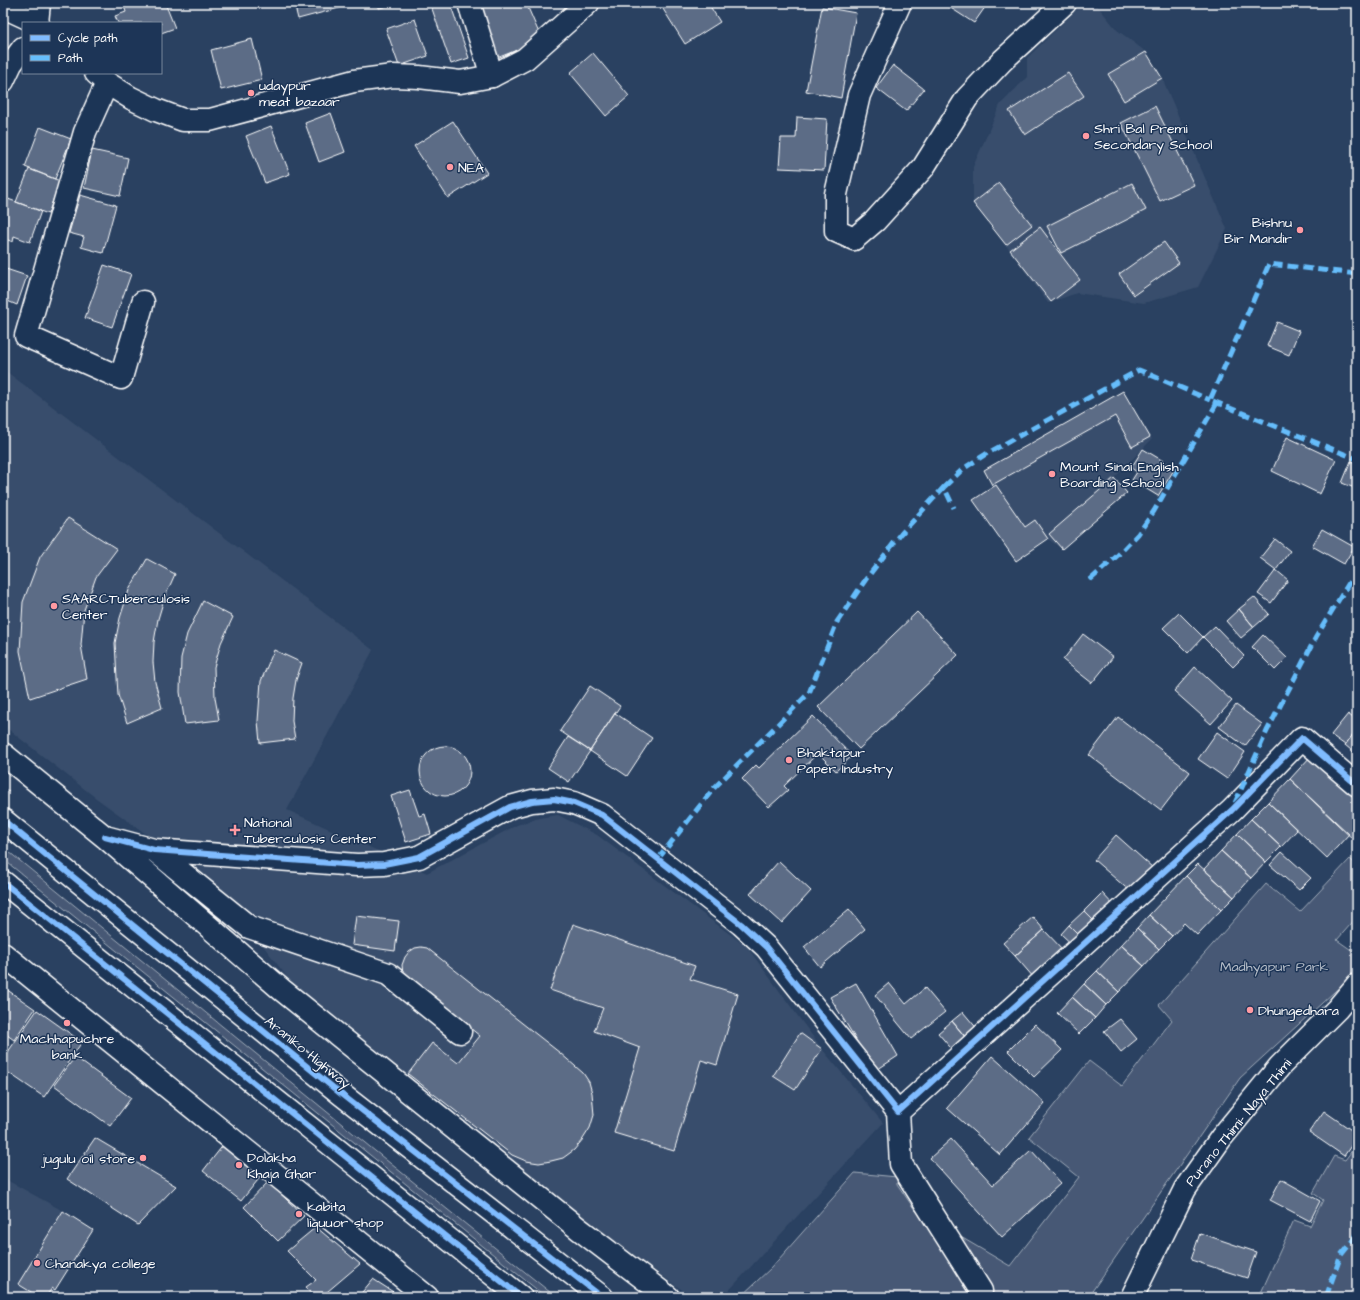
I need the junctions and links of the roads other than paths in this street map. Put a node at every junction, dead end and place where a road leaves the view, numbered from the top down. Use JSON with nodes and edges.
{"nodes":[{"id":1,"x":469,"y":3,"type":"edge"},
{"id":2,"x":588,"y":3,"type":"edge"},
{"id":3,"x":900,"y":3,"type":"edge"},
{"id":4,"x":1065,"y":3,"type":"edge"},
{"id":5,"x":3,"y":7,"type":"edge"},
{"id":6,"x":38,"y":18,"type":"edge"},
{"id":7,"x":22,"y":49,"type":"edge"},
{"id":8,"x":492,"y":76,"type":"junction"},
{"id":9,"x":102,"y":78,"type":"edge"},
{"id":10,"x":3,"y":81,"type":"edge"},
{"id":11,"x":143,"y":302,"type":"dead end"},
{"id":12,"x":3,"y":754,"type":"edge"},
{"id":13,"x":1357,"y":785,"type":"edge"},
{"id":14,"x":3,"y":820,"type":"edge"},
{"id":15,"x":105,"y":837,"type":"junction"},
{"id":16,"x":154,"y":850,"type":"junction"},
{"id":17,"x":3,"y":882,"type":"edge"},
{"id":18,"x":3,"y":954,"type":"edge"},
{"id":19,"x":1357,"y":985,"type":"edge"},
{"id":20,"x":460,"y":1032,"type":"dead end"},
{"id":21,"x":898,"y":1112,"type":"junction"},
{"id":22,"x":981,"y":1291,"type":"dead end"},
{"id":23,"x":427,"y":1297,"type":"edge"},
{"id":24,"x":520,"y":1297,"type":"edge"},
{"id":25,"x":602,"y":1297,"type":"edge"},
{"id":26,"x":668,"y":1297,"type":"edge"},
{"id":27,"x":1132,"y":1297,"type":"edge"}],
"edges":[{"from":1,"to":8,"type":"main road"},
{"from":2,"to":8,"type":"main road"},
{"from":3,"to":4,"type":"main road"},
{"from":5,"to":6,"type":"main road"},
{"from":7,"to":10,"type":"main road"},
{"from":8,"to":9,"type":"main road"},
{"from":9,"to":11,"type":"main road"},
{"from":12,"to":15,"type":"main road"},
{"from":13,"to":21,"type":"main road"},
{"from":14,"to":25,"type":"main road","name":"Araniko Highway"},
{"from":15,"to":16,"type":"main road"},
{"from":15,"to":26,"type":"main road"},
{"from":16,"to":20,"type":"main road"},
{"from":16,"to":21,"type":"main road"},
{"from":17,"to":24,"type":"main road"},
{"from":18,"to":23,"type":"main road"},
{"from":19,"to":27,"type":"main road","name":"Purano Thimi- Naya Thimi"},
{"from":21,"to":22,"type":"main road"}]}
